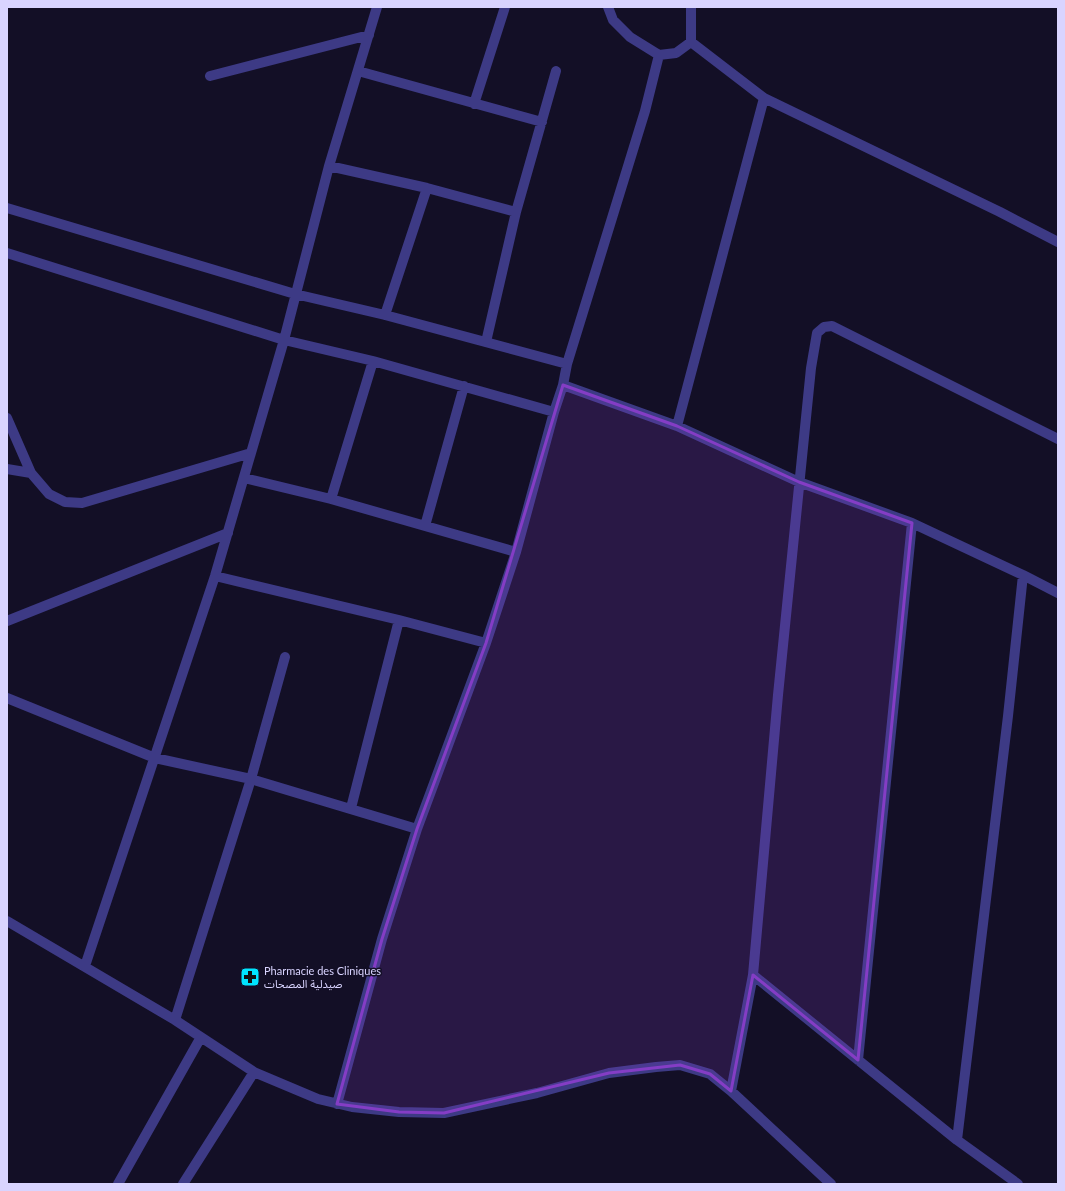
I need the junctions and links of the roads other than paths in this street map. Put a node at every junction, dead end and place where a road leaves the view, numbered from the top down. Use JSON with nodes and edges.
{"nodes":[{"id":1,"x":377,"y":7,"type":"edge"},
{"id":2,"x":505,"y":7,"type":"edge"},
{"id":3,"x":608,"y":7,"type":"edge"},
{"id":4,"x":691,"y":7,"type":"edge"},
{"id":5,"x":369,"y":35,"type":"junction"},
{"id":6,"x":691,"y":42,"type":"junction"},
{"id":7,"x":659,"y":55,"type":"junction"},
{"id":8,"x":556,"y":71,"type":"dead end"},
{"id":9,"x":358,"y":72,"type":"junction"},
{"id":10,"x":210,"y":76,"type":"dead end"},
{"id":11,"x":764,"y":98,"type":"junction"},
{"id":12,"x":474,"y":104,"type":"junction"},
{"id":13,"x":542,"y":122,"type":"junction"},
{"id":14,"x":329,"y":166,"type":"junction"},
{"id":15,"x":427,"y":188,"type":"junction"},
{"id":16,"x":7,"y":208,"type":"edge"},
{"id":17,"x":516,"y":212,"type":"junction"},
{"id":18,"x":1058,"y":242,"type":"edge"},
{"id":19,"x":7,"y":253,"type":"edge"},
{"id":20,"x":295,"y":294,"type":"junction"},
{"id":21,"x":385,"y":315,"type":"junction"},
{"id":22,"x":284,"y":340,"type":"junction"},
{"id":23,"x":486,"y":342,"type":"junction"},
{"id":24,"x":373,"y":361,"type":"junction"},
{"id":25,"x":566,"y":364,"type":"junction"},
{"id":26,"x":564,"y":385,"type":"junction"},
{"id":27,"x":464,"y":386,"type":"junction"},
{"id":28,"x":554,"y":412,"type":"junction"},
{"id":29,"x":7,"y":418,"type":"edge"},
{"id":30,"x":677,"y":426,"type":"junction"},
{"id":31,"x":1058,"y":439,"type":"edge"},
{"id":32,"x":251,"y":453,"type":"junction"},
{"id":33,"x":7,"y":469,"type":"edge"},
{"id":34,"x":31,"y":473,"type":"junction"},
{"id":35,"x":244,"y":478,"type":"junction"},
{"id":36,"x":799,"y":482,"type":"junction"},
{"id":37,"x":331,"y":499,"type":"junction"},
{"id":38,"x":912,"y":523,"type":"junction"},
{"id":39,"x":425,"y":526,"type":"junction"},
{"id":40,"x":228,"y":533,"type":"junction"},
{"id":41,"x":516,"y":552,"type":"junction"},
{"id":42,"x":1023,"y":575,"type":"junction"},
{"id":43,"x":215,"y":576,"type":"junction"},
{"id":44,"x":1058,"y":593,"type":"edge"},
{"id":45,"x":398,"y":620,"type":"junction"},
{"id":46,"x":7,"y":621,"type":"edge"},
{"id":47,"x":486,"y":643,"type":"junction"},
{"id":48,"x":285,"y":657,"type":"dead end"},
{"id":49,"x":7,"y":698,"type":"edge"},
{"id":50,"x":156,"y":758,"type":"junction"},
{"id":51,"x":252,"y":779,"type":"junction"},
{"id":52,"x":350,"y":808,"type":"junction"},
{"id":53,"x":417,"y":828,"type":"junction"},
{"id":54,"x":7,"y":921,"type":"edge"},
{"id":55,"x":85,"y":966,"type":"junction"},
{"id":56,"x":753,"y":975,"type":"junction"},
{"id":57,"x":175,"y":1020,"type":"junction"},
{"id":58,"x":201,"y":1037,"type":"junction"},
{"id":59,"x":858,"y":1060,"type":"junction"},
{"id":60,"x":254,"y":1072,"type":"junction"},
{"id":61,"x":731,"y":1091,"type":"junction"},
{"id":62,"x":337,"y":1104,"type":"junction"},
{"id":63,"x":957,"y":1140,"type":"junction"},
{"id":64,"x":118,"y":1184,"type":"edge"},
{"id":65,"x":182,"y":1184,"type":"edge"},
{"id":66,"x":831,"y":1184,"type":"edge"},
{"id":67,"x":1018,"y":1184,"type":"edge"}],
"edges":[{"from":1,"to":5,"type":"street"},
{"from":2,"to":12,"type":"street"},
{"from":3,"to":7,"type":"street"},
{"from":4,"to":6,"type":"street"},
{"from":5,"to":9,"type":"street"},
{"from":5,"to":10,"type":"street"},
{"from":6,"to":7,"type":"street"},
{"from":6,"to":11,"type":"street"},
{"from":7,"to":25,"type":"street"},
{"from":8,"to":13,"type":"street"},
{"from":9,"to":12,"type":"street"},
{"from":9,"to":14,"type":"street"},
{"from":11,"to":18,"type":"street"},
{"from":11,"to":30,"type":"street"},
{"from":12,"to":13,"type":"street"},
{"from":13,"to":17,"type":"street"},
{"from":14,"to":15,"type":"street"},
{"from":14,"to":20,"type":"street"},
{"from":15,"to":17,"type":"street"},
{"from":15,"to":21,"type":"street"},
{"from":16,"to":20,"type":"street"},
{"from":17,"to":23,"type":"street"},
{"from":19,"to":22,"type":"street"},
{"from":20,"to":21,"type":"street"},
{"from":20,"to":22,"type":"street"},
{"from":21,"to":23,"type":"street"},
{"from":22,"to":24,"type":"street"},
{"from":22,"to":32,"type":"street"},
{"from":23,"to":25,"type":"street"},
{"from":24,"to":27,"type":"street"},
{"from":24,"to":37,"type":"street"},
{"from":25,"to":26,"type":"street"},
{"from":26,"to":28,"type":"street"},
{"from":26,"to":30,"type":"street"},
{"from":27,"to":28,"type":"street"},
{"from":27,"to":39,"type":"street"},
{"from":28,"to":41,"type":"street"},
{"from":29,"to":34,"type":"street"},
{"from":30,"to":36,"type":"street"},
{"from":31,"to":36,"type":"street"},
{"from":32,"to":34,"type":"street"},
{"from":32,"to":35,"type":"street"},
{"from":33,"to":34,"type":"street"},
{"from":35,"to":37,"type":"street"},
{"from":35,"to":40,"type":"street"},
{"from":36,"to":38,"type":"street"},
{"from":36,"to":56,"type":"street"},
{"from":37,"to":39,"type":"street"},
{"from":38,"to":42,"type":"street"},
{"from":38,"to":59,"type":"street"},
{"from":39,"to":41,"type":"street"},
{"from":40,"to":43,"type":"street"},
{"from":40,"to":46,"type":"street"},
{"from":41,"to":47,"type":"street"},
{"from":42,"to":44,"type":"street"},
{"from":42,"to":63,"type":"street"},
{"from":43,"to":45,"type":"street"},
{"from":43,"to":50,"type":"street"},
{"from":45,"to":47,"type":"street"},
{"from":45,"to":52,"type":"street"},
{"from":47,"to":53,"type":"street"},
{"from":48,"to":51,"type":"street"},
{"from":49,"to":50,"type":"street"},
{"from":50,"to":51,"type":"street"},
{"from":50,"to":55,"type":"street"},
{"from":51,"to":52,"type":"street"},
{"from":51,"to":57,"type":"street"},
{"from":52,"to":53,"type":"street"},
{"from":53,"to":62,"type":"street"},
{"from":54,"to":55,"type":"street"},
{"from":55,"to":57,"type":"street"},
{"from":56,"to":59,"type":"street"},
{"from":56,"to":61,"type":"street"},
{"from":57,"to":58,"type":"street"},
{"from":58,"to":60,"type":"street"},
{"from":58,"to":64,"type":"street"},
{"from":59,"to":63,"type":"street"},
{"from":60,"to":62,"type":"street"},
{"from":60,"to":65,"type":"street"},
{"from":61,"to":62,"type":"street"},
{"from":61,"to":66,"type":"street"},
{"from":63,"to":67,"type":"street"}]}
